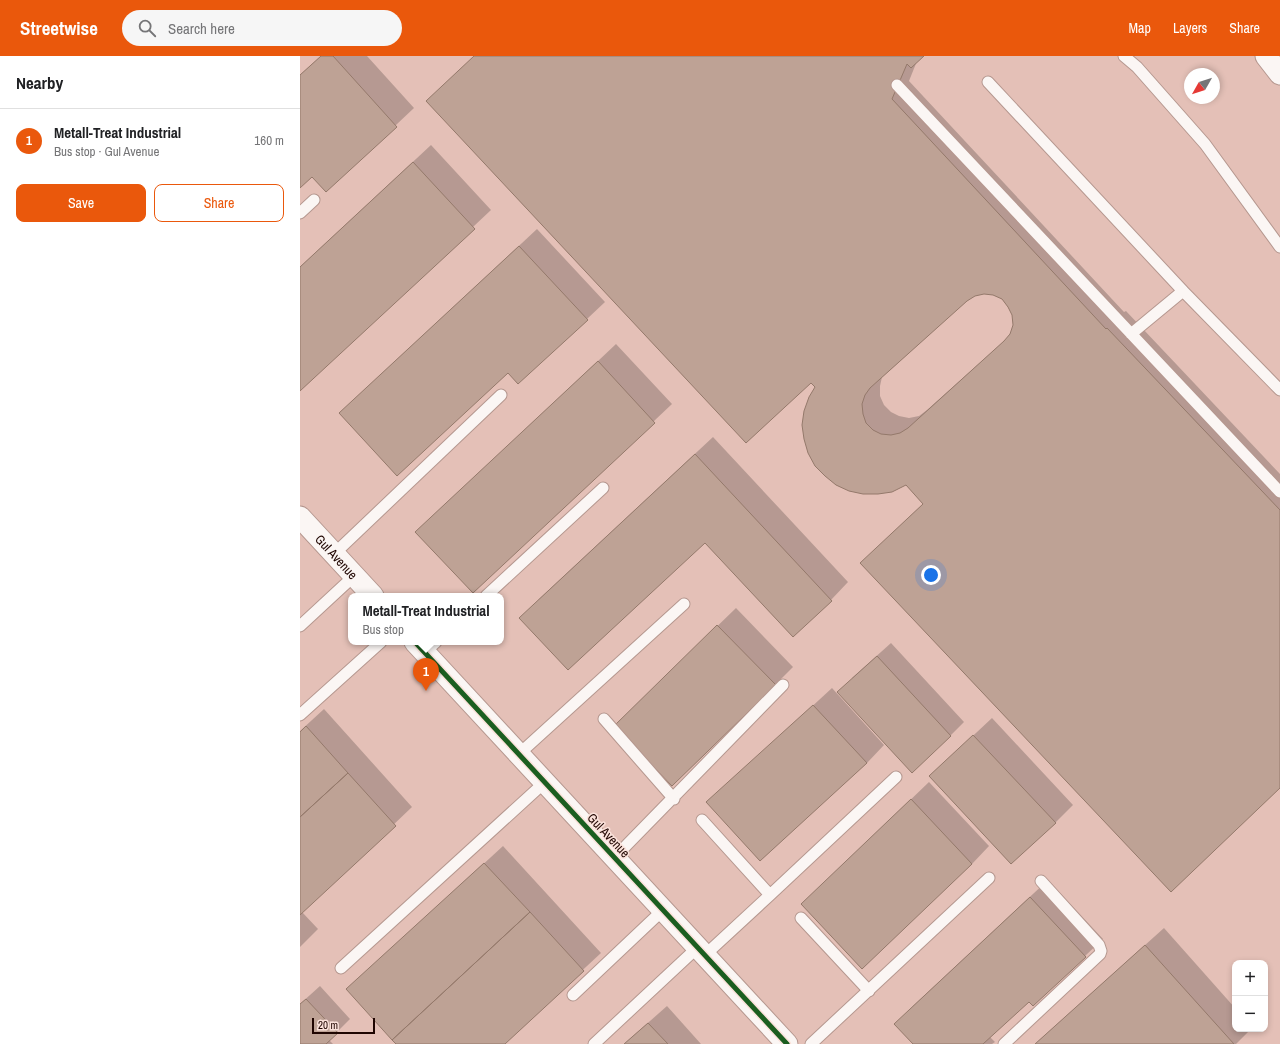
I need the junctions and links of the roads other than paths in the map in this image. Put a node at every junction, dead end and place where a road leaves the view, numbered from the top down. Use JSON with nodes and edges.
{"nodes":[{"id":1,"x":1124,"y":56,"type":"edge"},
{"id":2,"x":1266,"y":56,"type":"edge"},
{"id":3,"x":1280,"y":74,"type":"edge"},
{"id":4,"x":988,"y":82,"type":"dead end"},
{"id":5,"x":898,"y":85,"type":"dead end"},
{"id":6,"x":314,"y":200,"type":"dead end"},
{"id":7,"x":300,"y":213,"type":"edge"},
{"id":8,"x":1280,"y":247,"type":"edge"},
{"id":9,"x":1182,"y":291,"type":"junction"},
{"id":10,"x":1131,"y":334,"type":"junction"},
{"id":11,"x":1280,"y":390,"type":"edge"},
{"id":12,"x":501,"y":395,"type":"dead end"},
{"id":13,"x":604,"y":488,"type":"dead end"},
{"id":14,"x":1280,"y":492,"type":"edge"},
{"id":15,"x":300,"y":517,"type":"edge"},
{"id":16,"x":334,"y":554,"type":"junction"},
{"id":17,"x":354,"y":576,"type":"junction"},
{"id":18,"x":370,"y":593,"type":"edge"},
{"id":19,"x":489,"y":593,"type":"edge"},
{"id":20,"x":684,"y":604,"type":"dead end"},
{"id":21,"x":300,"y":626,"type":"edge"},
{"id":22,"x":378,"y":645,"type":"edge"},
{"id":23,"x":425,"y":645,"type":"edge"},
{"id":24,"x":783,"y":685,"type":"dead end"},
{"id":25,"x":300,"y":715,"type":"edge"},
{"id":26,"x":604,"y":719,"type":"dead end"},
{"id":27,"x":519,"y":754,"type":"junction"},
{"id":28,"x":896,"y":777,"type":"dead end"},
{"id":29,"x":545,"y":782,"type":"junction"},
{"id":30,"x":674,"y":798,"type":"junction"},
{"id":31,"x":702,"y":820,"type":"dead end"},
{"id":32,"x":615,"y":857,"type":"junction"},
{"id":33,"x":989,"y":878,"type":"dead end"},
{"id":34,"x":1041,"y":881,"type":"dead end"},
{"id":35,"x":770,"y":895,"type":"junction"},
{"id":36,"x":663,"y":910,"type":"junction"},
{"id":37,"x":801,"y":918,"type":"dead end"},
{"id":38,"x":701,"y":951,"type":"junction"},
{"id":39,"x":341,"y":968,"type":"dead end"},
{"id":40,"x":869,"y":991,"type":"junction"},
{"id":41,"x":573,"y":995,"type":"dead end"},
{"id":42,"x":594,"y":1044,"type":"edge"},
{"id":43,"x":788,"y":1044,"type":"edge"},
{"id":44,"x":812,"y":1044,"type":"edge"},
{"id":45,"x":1004,"y":1044,"type":"edge"}],
"edges":[{"from":1,"to":8,"type":"lane"},
{"from":2,"to":3,"type":"street"},
{"from":4,"to":9,"type":"lane"},
{"from":5,"to":10,"type":"lane"},
{"from":6,"to":7,"type":"lane"},
{"from":9,"to":10,"type":"lane"},
{"from":9,"to":11,"type":"lane"},
{"from":10,"to":14,"type":"lane"},
{"from":12,"to":16,"type":"lane"},
{"from":13,"to":19,"type":"lane"},
{"from":15,"to":16,"type":"street","name":"Gul Avenue"},
{"from":16,"to":17,"type":"street","name":"Gul Avenue"},
{"from":17,"to":18,"type":"street","name":"Gul Avenue"},
{"from":17,"to":21,"type":"lane"},
{"from":20,"to":27,"type":"lane"},
{"from":22,"to":25,"type":"lane"},
{"from":23,"to":27,"type":"street","name":"Gul Avenue"},
{"from":24,"to":30,"type":"lane"},
{"from":26,"to":30,"type":"lane"},
{"from":27,"to":29,"type":"street","name":"Gul Avenue"},
{"from":28,"to":35,"type":"lane"},
{"from":29,"to":32,"type":"street","name":"Gul Avenue"},
{"from":29,"to":39,"type":"lane"},
{"from":30,"to":32,"type":"lane"},
{"from":31,"to":35,"type":"lane"},
{"from":32,"to":36,"type":"street","name":"Gul Avenue"},
{"from":33,"to":40,"type":"lane"},
{"from":34,"to":45,"type":"lane"},
{"from":35,"to":38,"type":"lane"},
{"from":36,"to":38,"type":"street","name":"Gul Avenue"},
{"from":36,"to":41,"type":"lane"},
{"from":37,"to":40,"type":"lane"},
{"from":38,"to":42,"type":"lane"},
{"from":38,"to":43,"type":"street","name":"Gul Avenue"},
{"from":40,"to":44,"type":"lane"}]}
